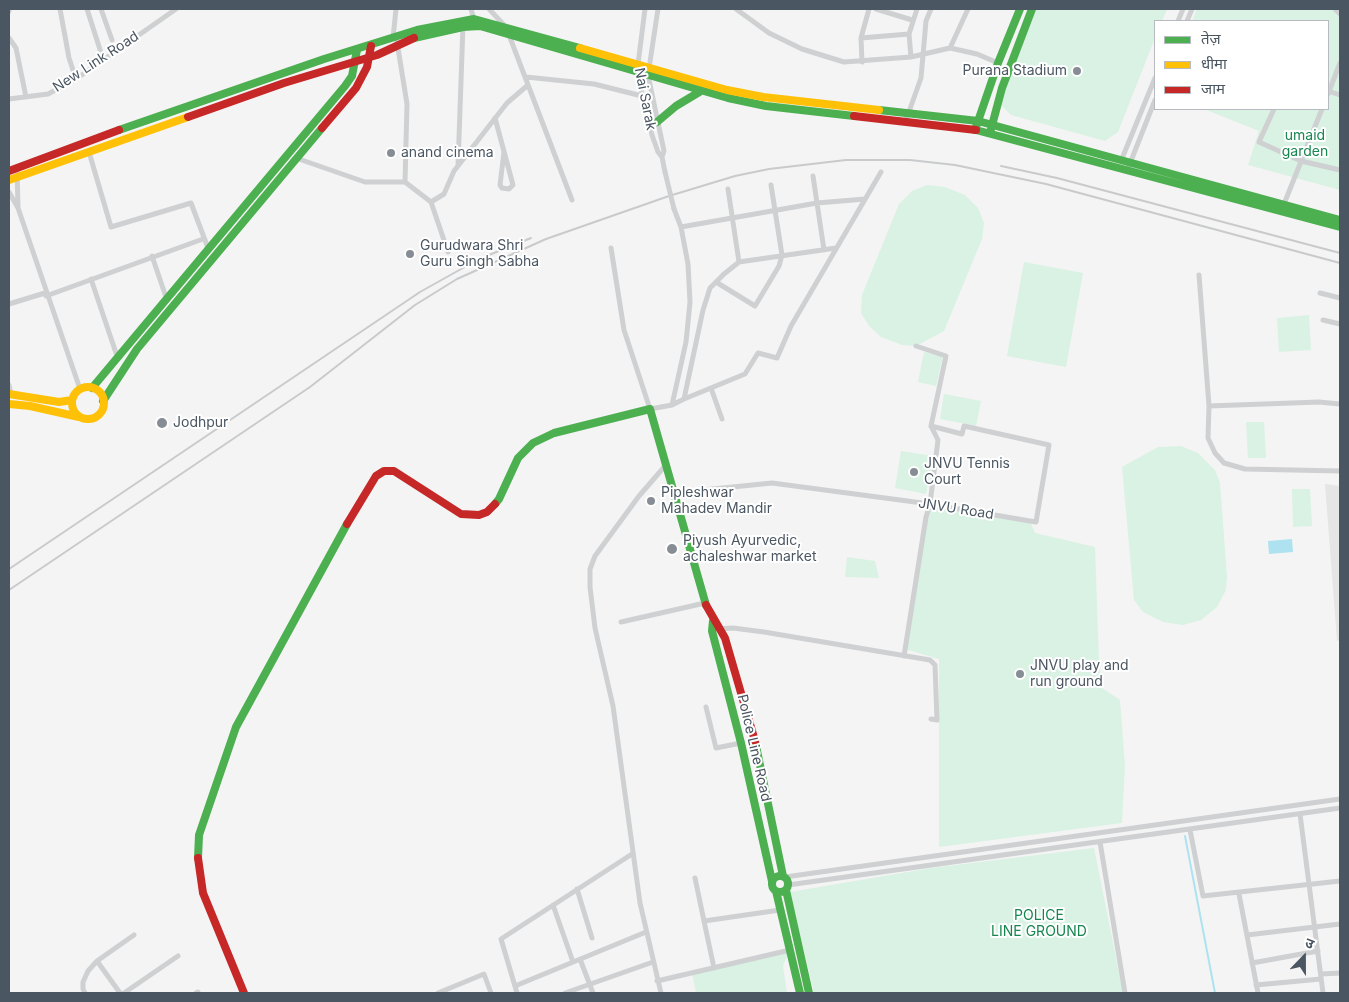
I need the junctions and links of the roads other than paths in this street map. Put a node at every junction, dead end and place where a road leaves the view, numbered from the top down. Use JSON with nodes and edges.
{"nodes":[{"id":1,"x":61,"y":9,"type":"edge"},
{"id":2,"x":87,"y":9,"type":"edge"},
{"id":3,"x":101,"y":9,"type":"edge"},
{"id":4,"x":176,"y":9,"type":"edge"},
{"id":5,"x":396,"y":9,"type":"edge"},
{"id":6,"x":471,"y":9,"type":"edge"},
{"id":7,"x":489,"y":9,"type":"edge"},
{"id":8,"x":645,"y":9,"type":"edge"},
{"id":9,"x":658,"y":9,"type":"edge"},
{"id":10,"x":736,"y":9,"type":"edge"},
{"id":11,"x":869,"y":9,"type":"edge"},
{"id":12,"x":876,"y":9,"type":"edge"},
{"id":13,"x":916,"y":9,"type":"edge"},
{"id":14,"x":931,"y":9,"type":"edge"},
{"id":15,"x":968,"y":9,"type":"edge"},
{"id":16,"x":1020,"y":9,"type":"edge"},
{"id":17,"x":1032,"y":9,"type":"edge"},
{"id":18,"x":1335,"y":9,"type":"edge"},
{"id":19,"x":169,"y":11,"type":"edge"},
{"id":20,"x":1340,"y":14,"type":"edge"},
{"id":21,"x":912,"y":20,"type":"junction"},
{"id":22,"x":463,"y":23,"type":"junction"},
{"id":23,"x":474,"y":23,"type":"junction"},
{"id":24,"x":508,"y":31,"type":"junction"},
{"id":25,"x":909,"y":34,"type":"junction"},
{"id":26,"x":9,"y":38,"type":"edge"},
{"id":27,"x":861,"y":38,"type":"junction"},
{"id":28,"x":112,"y":40,"type":"dead end"},
{"id":29,"x":396,"y":40,"type":"junction"},
{"id":30,"x":371,"y":46,"type":"junction"},
{"id":31,"x":950,"y":48,"type":"junction"},
{"id":32,"x":357,"y":50,"type":"junction"},
{"id":33,"x":925,"y":54,"type":"junction"},
{"id":34,"x":910,"y":57,"type":"junction"},
{"id":35,"x":370,"y":58,"type":"junction"},
{"id":36,"x":103,"y":59,"type":"junction"},
{"id":37,"x":356,"y":61,"type":"junction"},
{"id":38,"x":862,"y":62,"type":"junction"},
{"id":39,"x":638,"y":63,"type":"junction"},
{"id":40,"x":998,"y":63,"type":"junction"},
{"id":41,"x":1340,"y":63,"type":"edge"},
{"id":42,"x":649,"y":66,"type":"junction"},
{"id":43,"x":638,"y":72,"type":"junction"},
{"id":44,"x":648,"y":75,"type":"junction"},
{"id":45,"x":526,"y":77,"type":"junction"},
{"id":46,"x":76,"y":78,"type":"junction"},
{"id":47,"x":1154,"y":81,"type":"edge"},
{"id":48,"x":528,"y":85,"type":"junction"},
{"id":49,"x":1329,"y":90,"type":"edge"},
{"id":50,"x":701,"y":91,"type":"junction"},
{"id":51,"x":642,"y":96,"type":"junction"},
{"id":52,"x":26,"y":97,"type":"junction"},
{"id":53,"x":9,"y":99,"type":"edge"},
{"id":54,"x":1154,"y":102,"type":"edge"},
{"id":55,"x":1274,"y":110,"type":"edge"},
{"id":56,"x":1322,"y":110,"type":"edge"},
{"id":57,"x":907,"y":117,"type":"junction"},
{"id":58,"x":496,"y":118,"type":"junction"},
{"id":59,"x":978,"y":121,"type":"junction"},
{"id":60,"x":657,"y":122,"type":"junction"},
{"id":61,"x":991,"y":129,"type":"junction"},
{"id":62,"x":976,"y":130,"type":"junction"},
{"id":63,"x":89,"y":152,"type":"junction"},
{"id":64,"x":504,"y":152,"type":"junction"},
{"id":65,"x":288,"y":156,"type":"junction"},
{"id":66,"x":662,"y":157,"type":"junction"},
{"id":67,"x":298,"y":159,"type":"junction"},
{"id":68,"x":1301,"y":161,"type":"junction"},
{"id":69,"x":458,"y":166,"type":"junction"},
{"id":70,"x":1124,"y":166,"type":"junction"},
{"id":71,"x":1340,"y":170,"type":"edge"},
{"id":72,"x":14,"y":172,"type":"edge"},
{"id":73,"x":881,"y":172,"type":"dead end"},
{"id":74,"x":813,"y":176,"type":"dead end"},
{"id":75,"x":9,"y":180,"type":"edge"},
{"id":76,"x":404,"y":182,"type":"junction"},
{"id":77,"x":771,"y":185,"type":"dead end"},
{"id":78,"x":728,"y":189,"type":"dead end"},
{"id":79,"x":9,"y":192,"type":"edge"},
{"id":80,"x":866,"y":199,"type":"junction"},
{"id":81,"x":572,"y":200,"type":"dead end"},
{"id":82,"x":431,"y":202,"type":"junction"},
{"id":83,"x":817,"y":203,"type":"junction"},
{"id":84,"x":1284,"y":204,"type":"junction"},
{"id":85,"x":18,"y":208,"type":"junction"},
{"id":86,"x":775,"y":210,"type":"junction"},
{"id":87,"x":732,"y":217,"type":"junction"},
{"id":88,"x":1340,"y":220,"type":"edge"},
{"id":89,"x":1340,"y":227,"type":"edge"},
{"id":90,"x":681,"y":228,"type":"junction"},
{"id":91,"x":203,"y":239,"type":"junction"},
{"id":92,"x":208,"y":248,"type":"junction"},
{"id":93,"x":611,"y":248,"type":"dead end"},
{"id":94,"x":836,"y":248,"type":"junction"},
{"id":95,"x":824,"y":250,"type":"junction"},
{"id":96,"x":448,"y":252,"type":"dead end"},
{"id":97,"x":152,"y":256,"type":"junction"},
{"id":98,"x":782,"y":256,"type":"junction"},
{"id":99,"x":738,"y":262,"type":"junction"},
{"id":100,"x":1199,"y":275,"type":"dead end"},
{"id":101,"x":91,"y":279,"type":"junction"},
{"id":102,"x":716,"y":282,"type":"junction"},
{"id":103,"x":1320,"y":293,"type":"dead end"},
{"id":104,"x":46,"y":294,"type":"junction"},
{"id":105,"x":1340,"y":298,"type":"edge"},
{"id":106,"x":167,"y":300,"type":"junction"},
{"id":107,"x":9,"y":304,"type":"edge"},
{"id":108,"x":1323,"y":320,"type":"dead end"},
{"id":109,"x":1340,"y":324,"type":"edge"},
{"id":110,"x":916,"y":346,"type":"dead end"},
{"id":111,"x":118,"y":359,"type":"junction"},
{"id":112,"x":9,"y":385,"type":"edge"},
{"id":113,"x":92,"y":388,"type":"junction"},
{"id":114,"x":711,"y":388,"type":"junction"},
{"id":115,"x":80,"y":389,"type":"junction"},
{"id":116,"x":10,"y":394,"type":"edge"},
{"id":117,"x":684,"y":399,"type":"junction"},
{"id":118,"x":72,"y":400,"type":"junction"},
{"id":119,"x":103,"y":401,"type":"junction"},
{"id":120,"x":9,"y":404,"type":"edge"},
{"id":121,"x":1340,"y":404,"type":"edge"},
{"id":122,"x":672,"y":405,"type":"junction"},
{"id":123,"x":1209,"y":406,"type":"junction"},
{"id":124,"x":650,"y":409,"type":"junction"},
{"id":125,"x":81,"y":417,"type":"junction"},
{"id":126,"x":722,"y":419,"type":"dead end"},
{"id":127,"x":931,"y":426,"type":"junction"},
{"id":128,"x":665,"y":466,"type":"junction"},
{"id":129,"x":1340,"y":471,"type":"edge"},
{"id":130,"x":672,"y":493,"type":"junction"},
{"id":131,"x":930,"y":504,"type":"junction"},
{"id":132,"x":705,"y":603,"type":"junction"},
{"id":133,"x":713,"y":621,"type":"junction"},
{"id":134,"x":621,"y":622,"type":"dead end"},
{"id":135,"x":721,"y":628,"type":"junction"},
{"id":136,"x":712,"y":630,"type":"junction"},
{"id":137,"x":904,"y":656,"type":"junction"},
{"id":138,"x":706,"y":706,"type":"dead end"},
{"id":139,"x":931,"y":719,"type":"dead end"},
{"id":140,"x":741,"y":743,"type":"junction"},
{"id":141,"x":1340,"y":799,"type":"edge"},
{"id":142,"x":1340,"y":808,"type":"edge"},
{"id":143,"x":1300,"y":814,"type":"junction"},
{"id":144,"x":1190,"y":830,"type":"junction"},
{"id":145,"x":1100,"y":842,"type":"junction"},
{"id":146,"x":632,"y":854,"type":"junction"},
{"id":147,"x":695,"y":878,"type":"dead end"},
{"id":148,"x":772,"y":881,"type":"junction"},
{"id":149,"x":1340,"y":881,"type":"edge"},
{"id":150,"x":786,"y":882,"type":"junction"},
{"id":151,"x":1310,"y":886,"type":"junction"},
{"id":152,"x":577,"y":889,"type":"junction"},
{"id":153,"x":776,"y":891,"type":"junction"},
{"id":154,"x":1240,"y":894,"type":"junction"},
{"id":155,"x":553,"y":905,"type":"junction"},
{"id":156,"x":780,"y":910,"type":"junction"},
{"id":157,"x":704,"y":921,"type":"junction"},
{"id":158,"x":1340,"y":924,"type":"edge"},
{"id":159,"x":1315,"y":925,"type":"junction"},
{"id":160,"x":646,"y":932,"type":"junction"},
{"id":161,"x":134,"y":935,"type":"dead end"},
{"id":162,"x":1246,"y":935,"type":"junction"},
{"id":163,"x":592,"y":938,"type":"dead end"},
{"id":164,"x":790,"y":950,"type":"junction"},
{"id":165,"x":1318,"y":952,"type":"junction"},
{"id":166,"x":178,"y":956,"type":"dead end"},
{"id":167,"x":580,"y":959,"type":"junction"},
{"id":168,"x":97,"y":960,"type":"junction"},
{"id":169,"x":573,"y":962,"type":"junction"},
{"id":170,"x":653,"y":962,"type":"junction"},
{"id":171,"x":1252,"y":963,"type":"junction"},
{"id":172,"x":714,"y":968,"type":"junction"},
{"id":173,"x":1340,"y":973,"type":"edge"},
{"id":174,"x":1321,"y":976,"type":"junction"},
{"id":175,"x":657,"y":981,"type":"junction"},
{"id":176,"x":589,"y":985,"type":"junction"},
{"id":177,"x":1256,"y":985,"type":"junction"},
{"id":178,"x":515,"y":986,"type":"junction"},
{"id":179,"x":85,"y":993,"type":"edge"},
{"id":180,"x":122,"y":993,"type":"edge"},
{"id":181,"x":244,"y":993,"type":"edge"},
{"id":182,"x":438,"y":993,"type":"edge"},
{"id":183,"x":491,"y":993,"type":"edge"},
{"id":184,"x":517,"y":993,"type":"edge"},
{"id":185,"x":565,"y":993,"type":"edge"},
{"id":186,"x":592,"y":993,"type":"edge"},
{"id":187,"x":661,"y":993,"type":"edge"},
{"id":188,"x":800,"y":993,"type":"edge"},
{"id":189,"x":809,"y":993,"type":"edge"},
{"id":190,"x":1125,"y":993,"type":"edge"},
{"id":191,"x":1258,"y":993,"type":"edge"},
{"id":192,"x":1323,"y":993,"type":"edge"}],
"edges":[{"from":1,"to":46,"type":"street"},
{"from":2,"to":36,"type":"street"},
{"from":3,"to":28,"type":"street"},
{"from":4,"to":19,"type":"street","name":"New Link Road"},
{"from":5,"to":29,"type":"street"},
{"from":6,"to":23,"type":"street"},
{"from":7,"to":24,"type":"street"},
{"from":8,"to":39,"type":"street","name":"Nai Sarak"},
{"from":9,"to":42,"type":"street","name":"Nai Sarak"},
{"from":10,"to":38,"type":"street"},
{"from":11,"to":27,"type":"street"},
{"from":12,"to":21,"type":"street"},
{"from":13,"to":21,"type":"street"},
{"from":14,"to":33,"type":"street"},
{"from":15,"to":31,"type":"street"},
{"from":16,"to":40,"type":"street"},
{"from":17,"to":61,"type":"street"},
{"from":18,"to":20,"type":"street"},
{"from":19,"to":36,"type":"street","name":"New Link Road"},
{"from":21,"to":25,"type":"street"},
{"from":22,"to":23,"type":"street"},
{"from":22,"to":29,"type":"street"},
{"from":22,"to":69,"type":"street"},
{"from":23,"to":24,"type":"street"},
{"from":24,"to":39,"type":"street"},
{"from":24,"to":43,"type":"street"},
{"from":24,"to":45,"type":"street"},
{"from":25,"to":27,"type":"street"},
{"from":25,"to":34,"type":"street"},
{"from":26,"to":52,"type":"street"},
{"from":27,"to":38,"type":"street"},
{"from":29,"to":30,"type":"street"},
{"from":29,"to":35,"type":"street"},
{"from":29,"to":76,"type":"street"},
{"from":30,"to":32,"type":"street"},
{"from":30,"to":35,"type":"street"},
{"from":31,"to":33,"type":"street"},
{"from":31,"to":40,"type":"street"},
{"from":32,"to":37,"type":"street"},
{"from":32,"to":72,"type":"street"},
{"from":33,"to":34,"type":"street"},
{"from":33,"to":57,"type":"street"},
{"from":34,"to":38,"type":"street"},
{"from":35,"to":37,"type":"street"},
{"from":35,"to":67,"type":"street"},
{"from":36,"to":46,"type":"street","name":"New Link Road"},
{"from":37,"to":63,"type":"street"},
{"from":37,"to":65,"type":"street"},
{"from":39,"to":42,"type":"street"},
{"from":39,"to":43,"type":"street","name":"Nai Sarak"},
{"from":40,"to":59,"type":"street"},
{"from":41,"to":49,"type":"street"},
{"from":42,"to":44,"type":"street","name":"Nai Sarak"},
{"from":42,"to":57,"type":"street"},
{"from":43,"to":44,"type":"street"},
{"from":43,"to":51,"type":"street","name":"Nai Sarak"},
{"from":44,"to":50,"type":"street"},
{"from":44,"to":60,"type":"street","name":"Nai Sarak"},
{"from":45,"to":48,"type":"street"},
{"from":45,"to":51,"type":"street"},
{"from":46,"to":52,"type":"street","name":"New Link Road"},
{"from":47,"to":70,"type":"street"},
{"from":48,"to":58,"type":"street"},
{"from":48,"to":81,"type":"street"},
{"from":50,"to":57,"type":"street"},
{"from":50,"to":60,"type":"street"},
{"from":51,"to":66,"type":"street","name":"Nai Sarak"},
{"from":52,"to":53,"type":"street","name":"New Link Road"},
{"from":54,"to":70,"type":"street"},
{"from":55,"to":68,"type":"street"},
{"from":56,"to":68,"type":"street"},
{"from":57,"to":59,"type":"street"},
{"from":57,"to":62,"type":"street"},
{"from":58,"to":64,"type":"street"},
{"from":58,"to":69,"type":"street"},
{"from":59,"to":61,"type":"street"},
{"from":59,"to":62,"type":"street"},
{"from":60,"to":66,"type":"street","name":"Nai Sarak"},
{"from":61,"to":62,"type":"street"},
{"from":61,"to":70,"type":"street"},
{"from":63,"to":72,"type":"street"},
{"from":63,"to":91,"type":"street"},
{"from":64,"to":64,"type":"street"},
{"from":65,"to":67,"type":"street"},
{"from":65,"to":92,"type":"street"},
{"from":66,"to":90,"type":"street","name":"Nai Sarak","bridge":true},
{"from":67,"to":76,"type":"street"},
{"from":67,"to":119,"type":"street"},
{"from":68,"to":71,"type":"street"},
{"from":68,"to":84,"type":"street"},
{"from":69,"to":82,"type":"street"},
{"from":70,"to":84,"type":"street"},
{"from":70,"to":89,"type":"street"},
{"from":72,"to":75,"type":"street"},
{"from":72,"to":85,"type":"street"},
{"from":73,"to":80,"type":"street"},
{"from":74,"to":83,"type":"street"},
{"from":76,"to":82,"type":"street"},
{"from":77,"to":86,"type":"street"},
{"from":78,"to":87,"type":"street"},
{"from":79,"to":85,"type":"street"},
{"from":80,"to":83,"type":"street"},
{"from":80,"to":94,"type":"street"},
{"from":82,"to":96,"type":"street"},
{"from":83,"to":86,"type":"street"},
{"from":83,"to":95,"type":"street"},
{"from":84,"to":88,"type":"street"},
{"from":85,"to":104,"type":"street"},
{"from":86,"to":87,"type":"street"},
{"from":86,"to":98,"type":"street"},
{"from":87,"to":90,"type":"street"},
{"from":87,"to":99,"type":"street"},
{"from":90,"to":122,"type":"street"},
{"from":91,"to":92,"type":"street"},
{"from":91,"to":97,"type":"street"},
{"from":92,"to":106,"type":"street"},
{"from":93,"to":124,"type":"street"},
{"from":94,"to":95,"type":"street"},
{"from":94,"to":114,"type":"street"},
{"from":95,"to":98,"type":"street"},
{"from":97,"to":101,"type":"street"},
{"from":97,"to":106,"type":"street"},
{"from":98,"to":99,"type":"street"},
{"from":98,"to":102,"type":"street"},
{"from":99,"to":102,"type":"street"},
{"from":100,"to":123,"type":"street"},
{"from":101,"to":104,"type":"street"},
{"from":101,"to":111,"type":"street"},
{"from":102,"to":117,"type":"street"},
{"from":103,"to":105,"type":"street"},
{"from":104,"to":107,"type":"street"},
{"from":104,"to":115,"type":"street"},
{"from":106,"to":111,"type":"street"},
{"from":108,"to":109,"type":"street"},
{"from":110,"to":127,"type":"street"},
{"from":111,"to":113,"type":"street"},
{"from":112,"to":116,"type":"street"},
{"from":113,"to":115,"type":"street"},
{"from":113,"to":119,"type":"street"},
{"from":114,"to":117,"type":"street"},
{"from":114,"to":126,"type":"street"},
{"from":115,"to":118,"type":"street"},
{"from":116,"to":118,"type":"street"},
{"from":117,"to":122,"type":"street"},
{"from":118,"to":125,"type":"street"},
{"from":119,"to":125,"type":"street"},
{"from":120,"to":125,"type":"street"},
{"from":121,"to":123,"type":"street"},
{"from":122,"to":124,"type":"street"},
{"from":123,"to":129,"type":"street"},
{"from":124,"to":128,"type":"street"},
{"from":124,"to":181,"type":"street"},
{"from":127,"to":131,"type":"street"},
{"from":127,"to":131,"type":"street","name":"JNVU Road"},
{"from":128,"to":130,"type":"street"},
{"from":128,"to":146,"type":"street"},
{"from":130,"to":131,"type":"street","name":"JNVU Road"},
{"from":130,"to":132,"type":"street"},
{"from":131,"to":137,"type":"street"},
{"from":132,"to":133,"type":"street"},
{"from":132,"to":134,"type":"street"},
{"from":133,"to":135,"type":"street"},
{"from":133,"to":136,"type":"street","name":"Police Line Road"},
{"from":135,"to":136,"type":"street"},
{"from":135,"to":137,"type":"street"},
{"from":135,"to":150,"type":"street","name":"Police Line Road"},
{"from":136,"to":140,"type":"street","name":"Police Line Road"},
{"from":137,"to":139,"type":"street"},
{"from":138,"to":140,"type":"street"},
{"from":140,"to":148,"type":"street","name":"Police Line Road"},
{"from":141,"to":150,"type":"street"},
{"from":142,"to":143,"type":"street"},
{"from":143,"to":144,"type":"street"},
{"from":143,"to":151,"type":"street"},
{"from":144,"to":145,"type":"street"},
{"from":144,"to":154,"type":"street"},
{"from":145,"to":150,"type":"street"},
{"from":145,"to":190,"type":"street"},
{"from":146,"to":152,"type":"street"},
{"from":146,"to":160,"type":"street"},
{"from":147,"to":157,"type":"street"},
{"from":148,"to":150,"type":"street"},
{"from":148,"to":153,"type":"street","name":"Police Line Road"},
{"from":149,"to":151,"type":"street"},
{"from":150,"to":153,"type":"street"},
{"from":150,"to":189,"type":"street","name":"Police Line Road"},
{"from":151,"to":154,"type":"street"},
{"from":151,"to":159,"type":"street"},
{"from":152,"to":155,"type":"street"},
{"from":152,"to":163,"type":"street"},
{"from":153,"to":156,"type":"street","name":"Police Line Road"},
{"from":154,"to":162,"type":"street"},
{"from":155,"to":169,"type":"street"},
{"from":155,"to":178,"type":"street"},
{"from":156,"to":157,"type":"street"},
{"from":156,"to":164,"type":"street","name":"Police Line Road"},
{"from":157,"to":172,"type":"street"},
{"from":158,"to":159,"type":"street"},
{"from":159,"to":162,"type":"street"},
{"from":159,"to":165,"type":"street"},
{"from":160,"to":167,"type":"street"},
{"from":160,"to":170,"type":"street"},
{"from":161,"to":168,"type":"street"},
{"from":162,"to":171,"type":"street"},
{"from":164,"to":172,"type":"street"},
{"from":164,"to":188,"type":"street","name":"Police Line Road"},
{"from":165,"to":171,"type":"street"},
{"from":165,"to":174,"type":"street"},
{"from":166,"to":180,"type":"street"},
{"from":167,"to":169,"type":"street"},
{"from":167,"to":176,"type":"street"},
{"from":168,"to":179,"type":"street"},
{"from":168,"to":180,"type":"street"},
{"from":169,"to":178,"type":"street"},
{"from":170,"to":175,"type":"street"},
{"from":170,"to":176,"type":"street"},
{"from":171,"to":177,"type":"street"},
{"from":172,"to":175,"type":"street"},
{"from":173,"to":174,"type":"street"},
{"from":174,"to":177,"type":"street"},
{"from":174,"to":192,"type":"street"},
{"from":175,"to":187,"type":"street"},
{"from":176,"to":185,"type":"street"},
{"from":176,"to":186,"type":"street"},
{"from":177,"to":191,"type":"street"},
{"from":178,"to":184,"type":"street"},
{"from":182,"to":183,"type":"street"}]}
